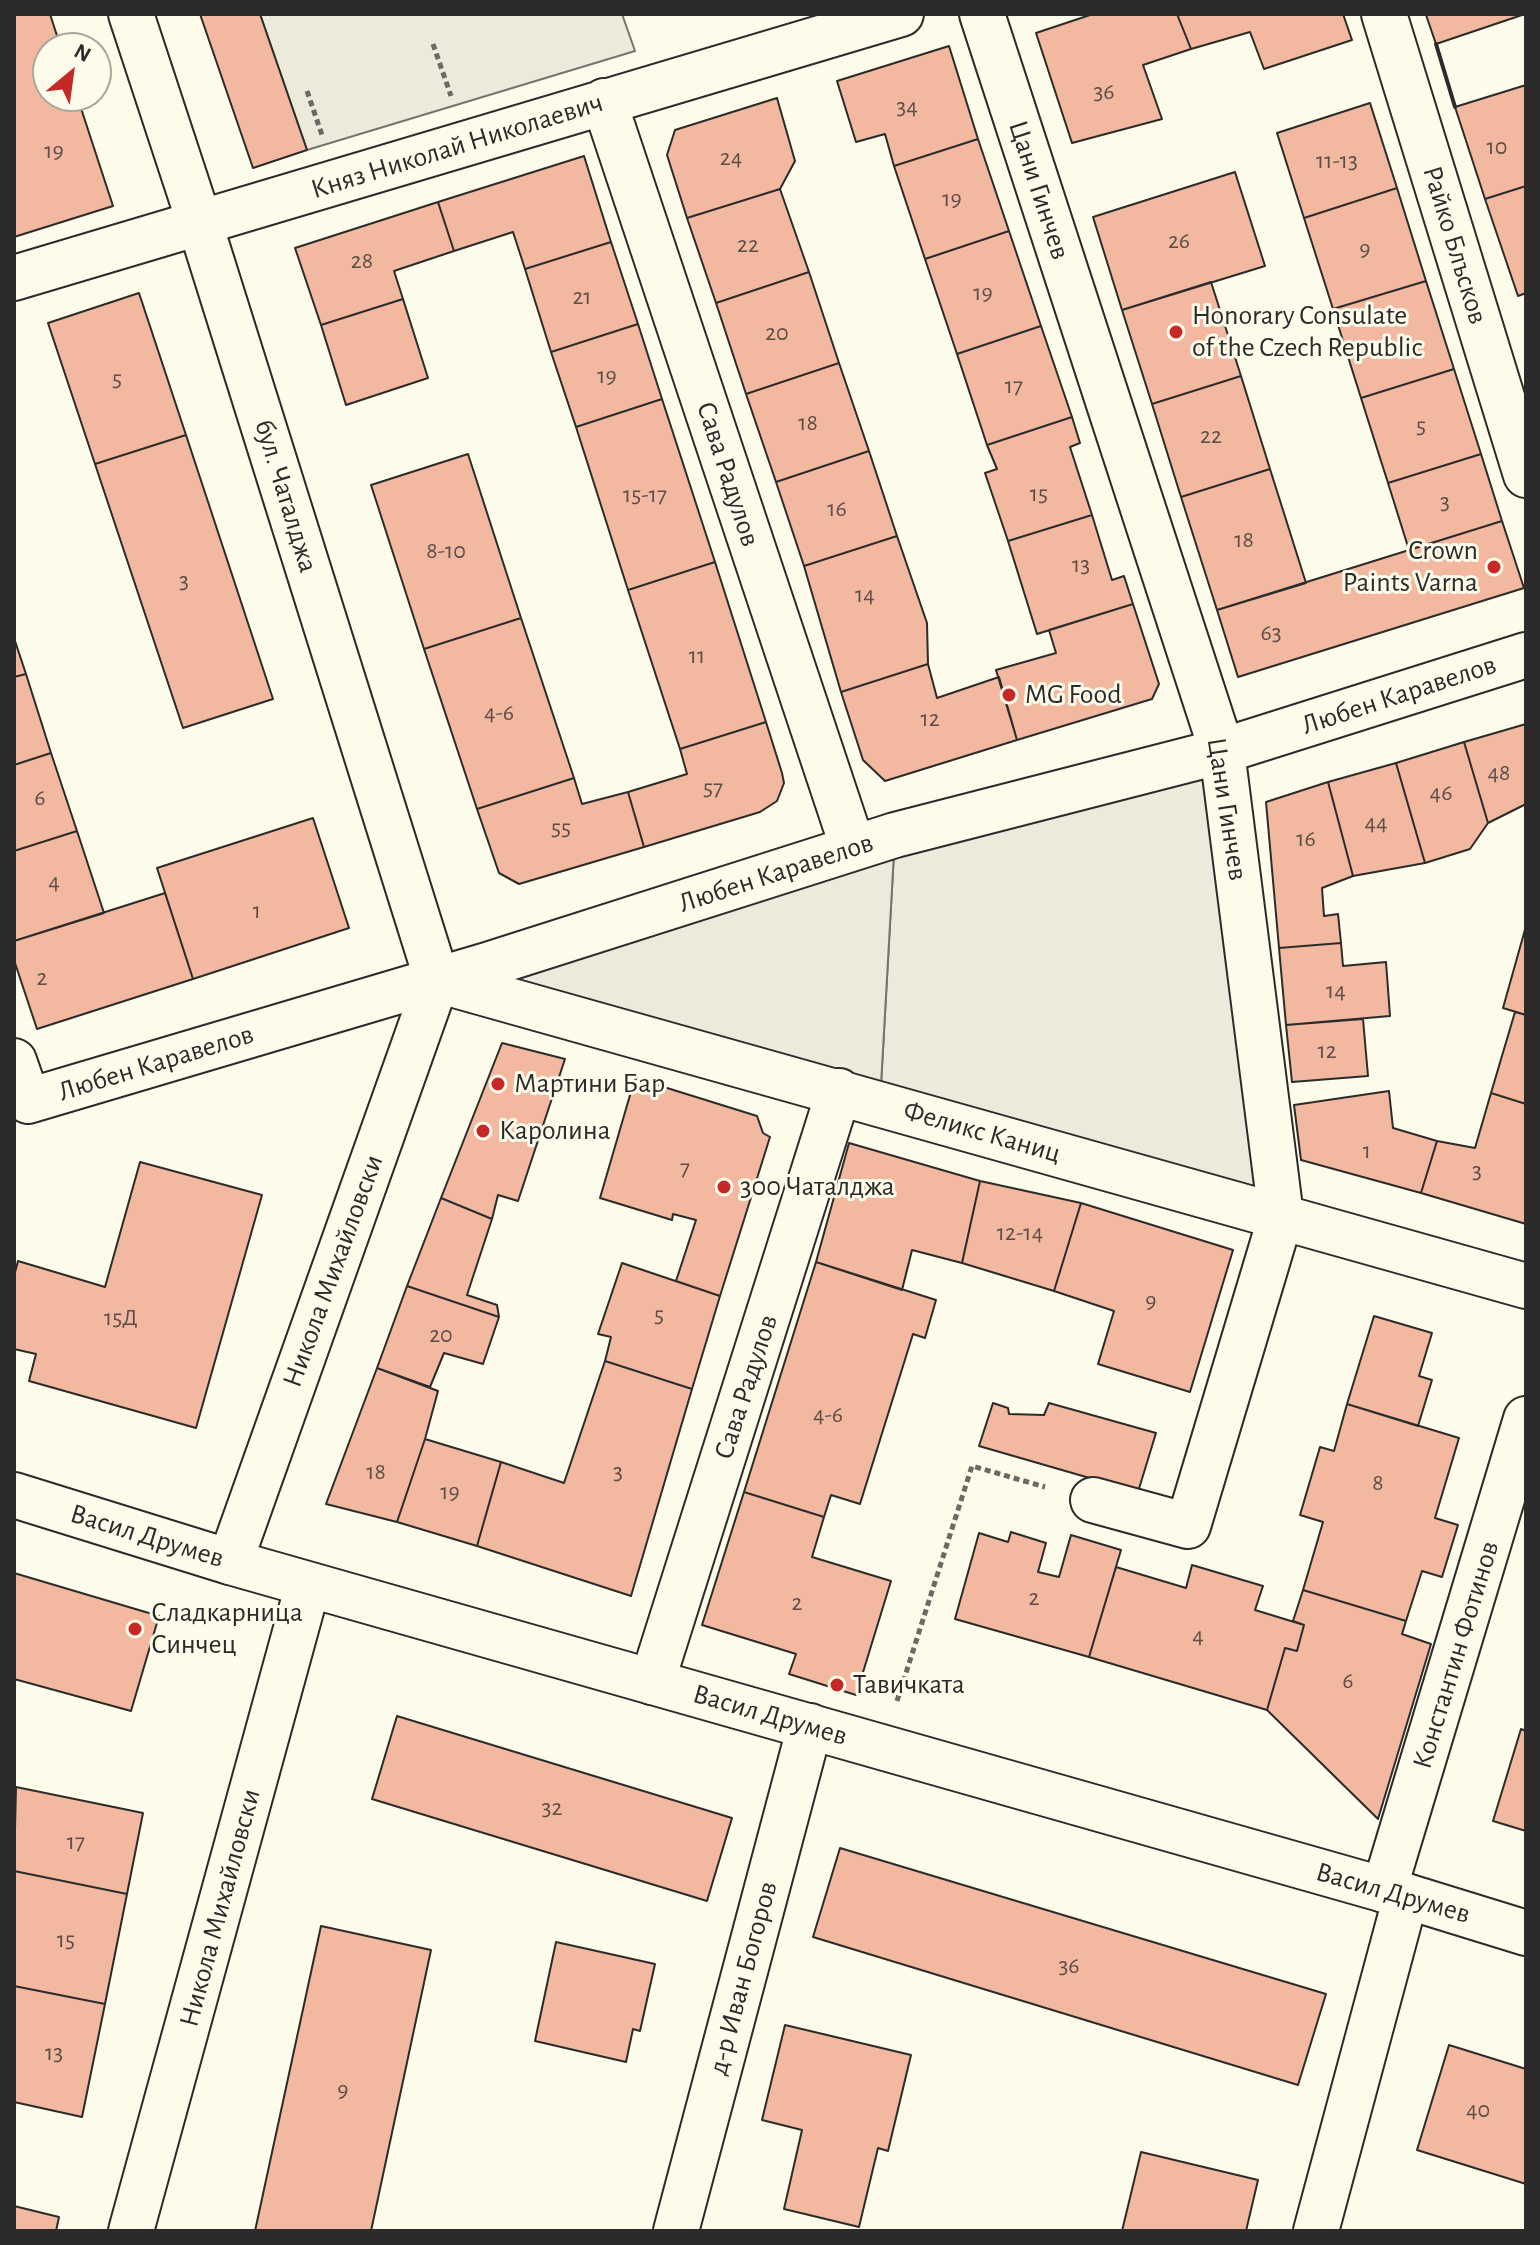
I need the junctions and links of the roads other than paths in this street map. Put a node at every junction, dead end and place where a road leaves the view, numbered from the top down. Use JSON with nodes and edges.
{"nodes":[{"id":1,"x":131,"y":14,"type":"edge"},
{"id":2,"x":901,"y":14,"type":"edge"},
{"id":3,"x":982,"y":14,"type":"edge"},
{"id":4,"x":1384,"y":14,"type":"edge"},
{"id":5,"x":604,"y":101,"type":"junction"},
{"id":6,"x":200,"y":224,"type":"junction"},
{"id":7,"x":14,"y":278,"type":"edge"},
{"id":8,"x":1526,"y":475,"type":"edge"},
{"id":9,"x":1526,"y":655,"type":"edge"},
{"id":10,"x":1222,"y":751,"type":"junction"},
{"id":11,"x":853,"y":848,"type":"junction"},
{"id":12,"x":437,"y":980,"type":"junction"},
{"id":13,"x":21,"y":1081,"type":"edge"},
{"id":14,"x":839,"y":1091,"type":"junction"},
{"id":15,"x":1281,"y":1216,"type":"junction"},
{"id":16,"x":1526,"y":1286,"type":"edge"},
{"id":17,"x":1526,"y":1419,"type":"edge"},
{"id":18,"x":14,"y":1495,"type":"edge"},
{"id":19,"x":1093,"y":1500,"type":"road end"},
{"id":20,"x":230,"y":1562,"type":"junction"},
{"id":21,"x":308,"y":1585,"type":"junction"},
{"id":22,"x":652,"y":1682,"type":"junction"},
{"id":23,"x":810,"y":1726,"type":"junction"},
{"id":24,"x":1395,"y":1893,"type":"junction"},
{"id":25,"x":1526,"y":1933,"type":"edge"},
{"id":26,"x":131,"y":2231,"type":"edge"},
{"id":27,"x":676,"y":2231,"type":"edge"},
{"id":28,"x":1316,"y":2231,"type":"edge"}],
"edges":[{"from":1,"to":6,"type":"street","name":"бул. Чаталджа"},
{"from":2,"to":5,"type":"street","name":"Княз Николай Николаевич"},
{"from":3,"to":10,"type":"street","name":"Цани Гинчев"},
{"from":4,"to":8,"type":"street","name":"Райко Блъсков"},
{"from":5,"to":6,"type":"street","name":"Княз Николай Николаевич"},
{"from":5,"to":11,"type":"street","name":"Сава Радулов"},
{"from":6,"to":7,"type":"street","name":"Княз Николай Николаевич"},
{"from":6,"to":12,"type":"street","name":"бул. Чаталджа"},
{"from":9,"to":10,"type":"street","name":"Любен Каравелов"},
{"from":10,"to":11,"type":"street","name":"Любен Каравелов"},
{"from":10,"to":15,"type":"street","name":"Цани Гинчев"},
{"from":11,"to":12,"type":"street","name":"Любен Каравелов"},
{"from":12,"to":13,"type":"street","name":"Любен Каравелов"},
{"from":12,"to":14,"type":"street","name":"Феликс Каниц"},
{"from":12,"to":20,"type":"street","name":"Никола Михайловски"},
{"from":14,"to":15,"type":"street","name":"Феликс Каниц"},
{"from":14,"to":22,"type":"street","name":"Сава Радулов"},
{"from":15,"to":16,"type":"street","name":"Феликс Каниц"},
{"from":15,"to":19,"type":"street","name":"Цани Гинчев"},
{"from":17,"to":24,"type":"street","name":"Константин Фотинов"},
{"from":18,"to":20,"type":"street","name":"Васил Друмев"},
{"from":20,"to":21,"type":"street","name":"Васил Друмев"},
{"from":21,"to":22,"type":"street","name":"Васил Друмев"},
{"from":21,"to":26,"type":"street","name":"Никола Михайловски"},
{"from":22,"to":23,"type":"street","name":"Васил Друмев"},
{"from":23,"to":24,"type":"street","name":"Васил Друмев"},
{"from":23,"to":27,"type":"street","name":"д-р Иван Богоров"},
{"from":24,"to":25,"type":"street","name":"Васил Друмев"},
{"from":24,"to":28,"type":"street","name":"Константин Фотинов"}]}
